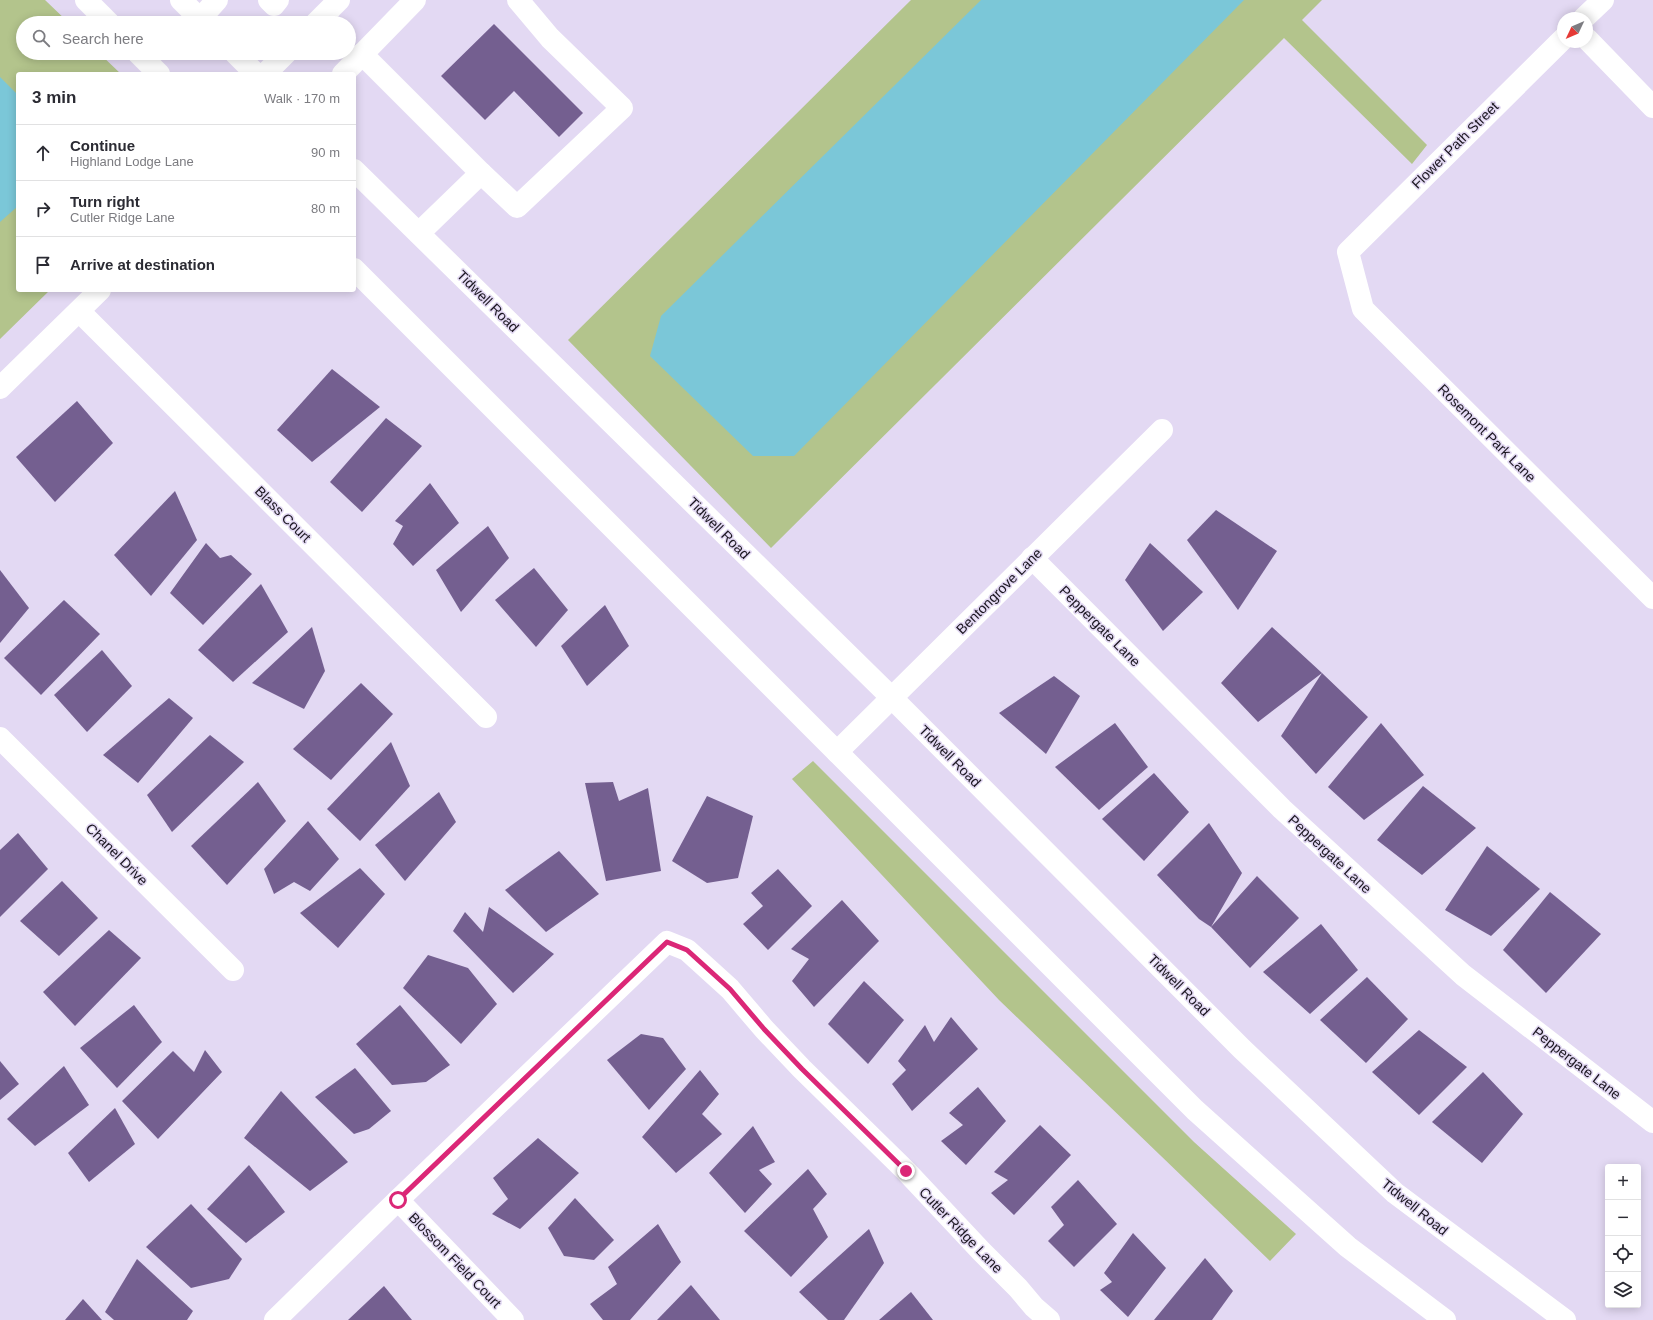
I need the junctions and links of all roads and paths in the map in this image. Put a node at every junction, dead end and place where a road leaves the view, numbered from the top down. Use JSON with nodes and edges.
{"nodes":[{"id":1,"x":86,"y":0,"type":"edge"},
{"id":2,"x":181,"y":0,"type":"edge"},
{"id":3,"x":217,"y":0,"type":"edge"},
{"id":4,"x":269,"y":0,"type":"edge"},
{"id":5,"x":278,"y":0,"type":"edge"},
{"id":6,"x":339,"y":0,"type":"edge"},
{"id":7,"x":416,"y":0,"type":"edge"},
{"id":8,"x":518,"y":0,"type":"edge"},
{"id":9,"x":1603,"y":0,"type":"edge"},
{"id":10,"x":1590,"y":12,"type":"edge"},
{"id":11,"x":102,"y":16,"type":"edge"},
{"id":12,"x":197,"y":16,"type":"edge"},
{"id":13,"x":206,"y":16,"type":"edge"},
{"id":14,"x":323,"y":16,"type":"edge"},
{"id":15,"x":1557,"y":45,"type":"edge"},
{"id":16,"x":1593,"y":45,"type":"edge"},
{"id":17,"x":362,"y":54,"type":"junction"},
{"id":18,"x":145,"y":60,"type":"edge"},
{"id":19,"x":242,"y":60,"type":"edge"},
{"id":20,"x":279,"y":60,"type":"edge"},
{"id":21,"x":157,"y":72,"type":"edge"},
{"id":22,"x":254,"y":72,"type":"edge"},
{"id":23,"x":267,"y":72,"type":"edge"},
{"id":24,"x":345,"y":72,"type":"edge"},
{"id":25,"x":1653,"y":107,"type":"edge"},
{"id":26,"x":356,"y":172,"type":"edge"},
{"id":27,"x":481,"y":173,"type":"junction"},
{"id":28,"x":419,"y":234,"type":"junction"},
{"id":29,"x":1348,"y":252,"type":"joint"},
{"id":30,"x":356,"y":271,"type":"edge"},
{"id":31,"x":98,"y":292,"type":"edge"},
{"id":32,"x":80,"y":312,"type":"junction"},
{"id":33,"x":0,"y":388,"type":"edge"},
{"id":34,"x":1162,"y":430,"type":"dead end"},
{"id":35,"x":1032,"y":558,"type":"junction"},
{"id":36,"x":1653,"y":598,"type":"edge"},
{"id":37,"x":892,"y":698,"type":"junction"},
{"id":38,"x":486,"y":716,"type":"dead end"},
{"id":39,"x":0,"y":738,"type":"edge"},
{"id":40,"x":837,"y":752,"type":"junction"},
{"id":41,"x":233,"y":970,"type":"dead end"},
{"id":42,"x":1653,"y":1122,"type":"edge"},
{"id":43,"x":398,"y":1200,"type":"junction"},
{"id":44,"x":1560,"y":1319,"type":"edge"},
{"id":45,"x":275,"y":1320,"type":"edge"},
{"id":46,"x":513,"y":1320,"type":"edge"},
{"id":47,"x":1049,"y":1320,"type":"edge"},
{"id":48,"x":1445,"y":1320,"type":"edge"}],
"edges":[{"from":1,"to":11,"type":"street"},
{"from":2,"to":12,"type":"street"},
{"from":3,"to":13,"type":"street"},
{"from":4,"to":5,"type":"street"},
{"from":6,"to":14,"type":"street"},
{"from":7,"to":17,"type":"street"},
{"from":8,"to":27,"type":"street"},
{"from":9,"to":10,"type":"street"},
{"from":15,"to":29,"type":"street","name":"Flower Path Street"},
{"from":16,"to":25,"type":"street"},
{"from":17,"to":24,"type":"street"},
{"from":17,"to":27,"type":"street"},
{"from":18,"to":21,"type":"street"},
{"from":19,"to":22,"type":"street"},
{"from":20,"to":23,"type":"street"},
{"from":26,"to":28,"type":"street","name":"Tidwell Road"},
{"from":27,"to":28,"type":"street"},
{"from":28,"to":37,"type":"street","name":"Tidwell Road"},
{"from":29,"to":36,"type":"street","name":"Rosemont Park Lane"},
{"from":30,"to":40,"type":"street"},
{"from":31,"to":32,"type":"street"},
{"from":32,"to":33,"type":"street"},
{"from":32,"to":38,"type":"street","name":"Blass Court"},
{"from":34,"to":35,"type":"street","name":"Bentongrove Lane"},
{"from":35,"to":37,"type":"street","name":"Bentongrove Lane"},
{"from":35,"to":42,"type":"street","name":"Peppergate Lane"},
{"from":37,"to":40,"type":"street","name":"Bentongrove Lane"},
{"from":37,"to":44,"type":"street","name":"Tidwell Road"},
{"from":39,"to":41,"type":"street","name":"Chanel Drive"},
{"from":40,"to":48,"type":"street"},
{"from":43,"to":45,"type":"street"},
{"from":43,"to":46,"type":"street","name":"Blossom Field Court"},
{"from":43,"to":47,"type":"street","name":"Cutler Ridge Lane"}]}
